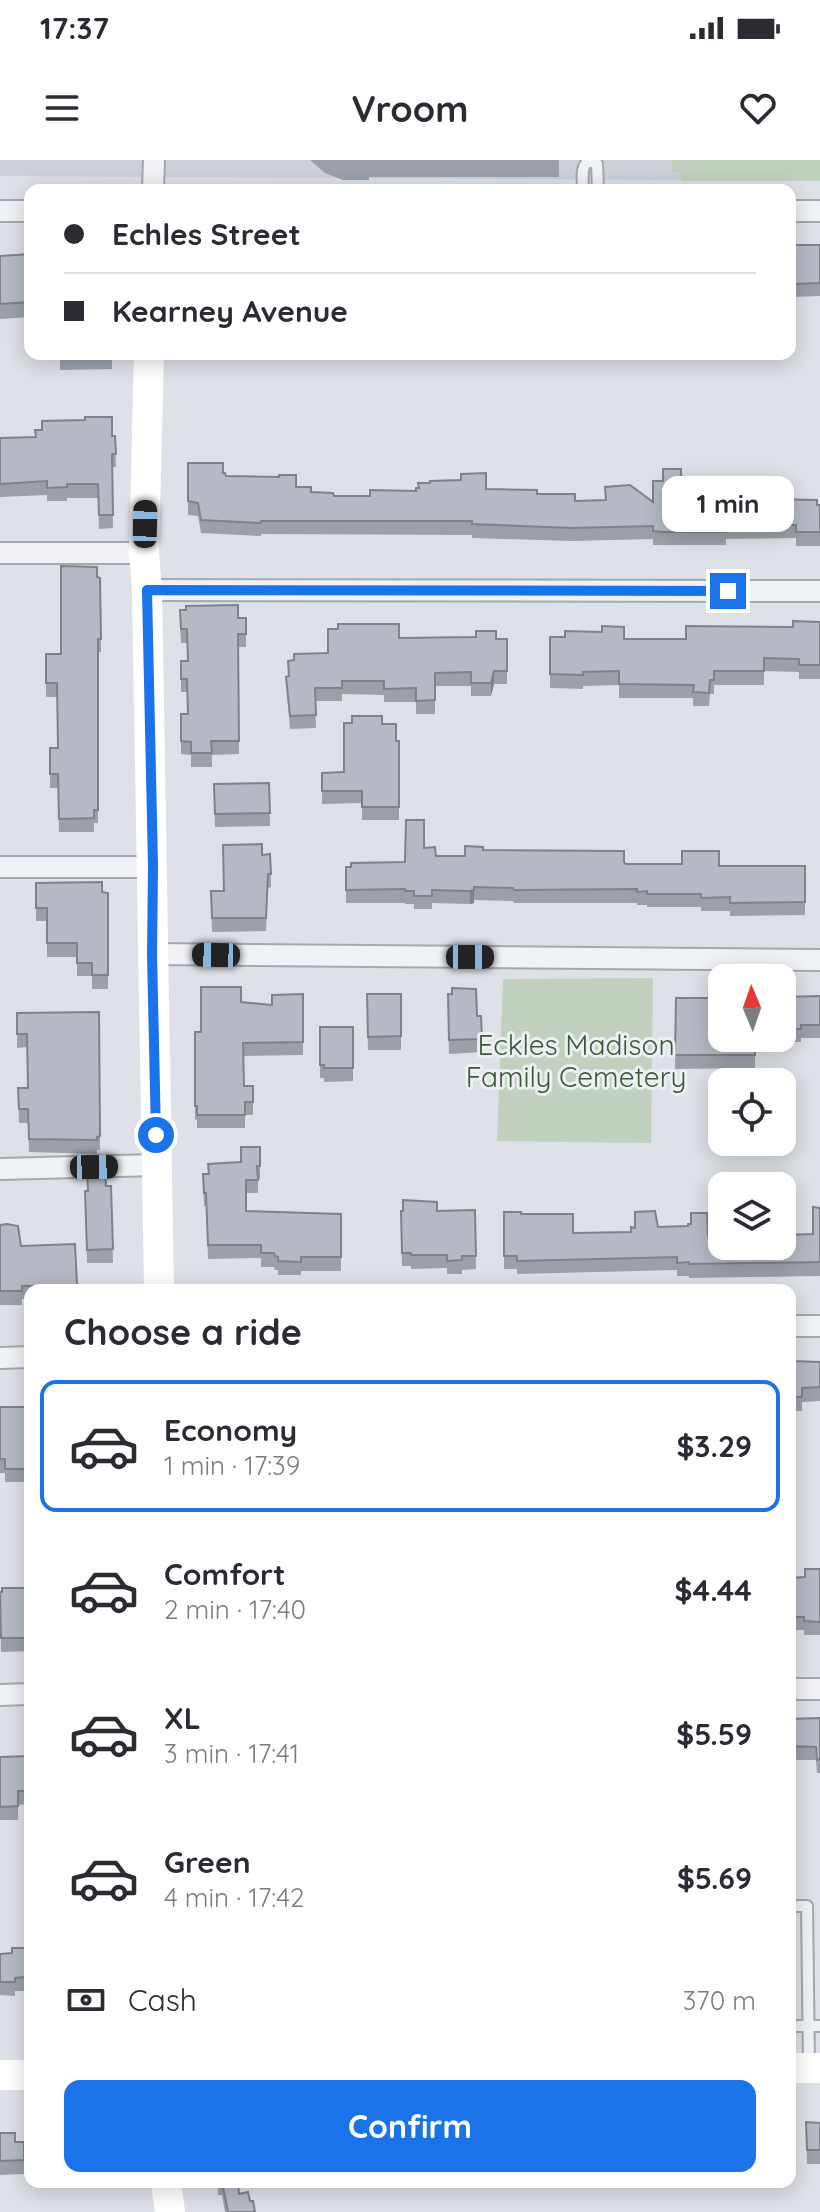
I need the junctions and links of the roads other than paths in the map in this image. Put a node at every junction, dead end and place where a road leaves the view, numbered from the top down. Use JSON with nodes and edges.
{"nodes":[{"id":1,"x":154,"y":160,"type":"edge"},
{"id":2,"x":589,"y":160,"type":"edge"},
{"id":3,"x":153,"y":184,"type":"edge"},
{"id":4,"x":583,"y":184,"type":"edge"},
{"id":5,"x":598,"y":184,"type":"edge"},
{"id":6,"x":0,"y":211,"type":"edge"},
{"id":7,"x":24,"y":211,"type":"edge"},
{"id":8,"x":796,"y":211,"type":"edge"},
{"id":9,"x":820,"y":211,"type":"edge"},
{"id":10,"x":149,"y":360,"type":"edge"},
{"id":11,"x":0,"y":553,"type":"edge"},
{"id":12,"x":144,"y":553,"type":"junction"},
{"id":13,"x":147,"y":590,"type":"junction"},
{"id":14,"x":820,"y":591,"type":"edge"},
{"id":15,"x":0,"y":867,"type":"edge"},
{"id":16,"x":153,"y":867,"type":"junction"},
{"id":17,"x":152,"y":954,"type":"junction"},
{"id":18,"x":820,"y":960,"type":"edge"},
{"id":19,"x":156,"y":1165,"type":"junction"},
{"id":20,"x":0,"y":1169,"type":"edge"},
{"id":21,"x":159,"y":1284,"type":"edge"},
{"id":22,"x":796,"y":1326,"type":"edge"},
{"id":23,"x":820,"y":1326,"type":"edge"},
{"id":24,"x":24,"y":1357,"type":"edge"},
{"id":25,"x":0,"y":1358,"type":"edge"},
{"id":26,"x":796,"y":1689,"type":"edge"},
{"id":27,"x":820,"y":1689,"type":"edge"},
{"id":28,"x":24,"y":1694,"type":"edge"},
{"id":29,"x":0,"y":1695,"type":"edge"},
{"id":30,"x":796,"y":1906,"type":"edge"},
{"id":31,"x":814,"y":2026,"type":"edge"},
{"id":32,"x":806,"y":2068,"type":"edge"},
{"id":33,"x":0,"y":2075,"type":"edge"},
{"id":34,"x":24,"y":2075,"type":"edge"},
{"id":35,"x":167,"y":2188,"type":"edge"},
{"id":36,"x":170,"y":2212,"type":"edge"}],
"edges":[{"from":1,"to":3,"type":"street"},
{"from":2,"to":4,"type":"lane"},
{"from":2,"to":5,"type":"lane"},
{"from":6,"to":7,"type":"street"},
{"from":8,"to":9,"type":"street"},
{"from":10,"to":12,"type":"street"},
{"from":11,"to":12,"type":"street"},
{"from":12,"to":13,"type":"street"},
{"from":13,"to":14,"type":"street"},
{"from":13,"to":16,"type":"street"},
{"from":15,"to":16,"type":"street"},
{"from":16,"to":17,"type":"street"},
{"from":17,"to":18,"type":"street"},
{"from":17,"to":19,"type":"street"},
{"from":19,"to":20,"type":"street"},
{"from":19,"to":21,"type":"street"},
{"from":22,"to":23,"type":"street"},
{"from":24,"to":25,"type":"street"},
{"from":26,"to":27,"type":"street"},
{"from":28,"to":29,"type":"street"},
{"from":30,"to":31,"type":"lane"},
{"from":31,"to":32,"type":"lane"},
{"from":33,"to":34,"type":"street"},
{"from":35,"to":36,"type":"street"}]}
